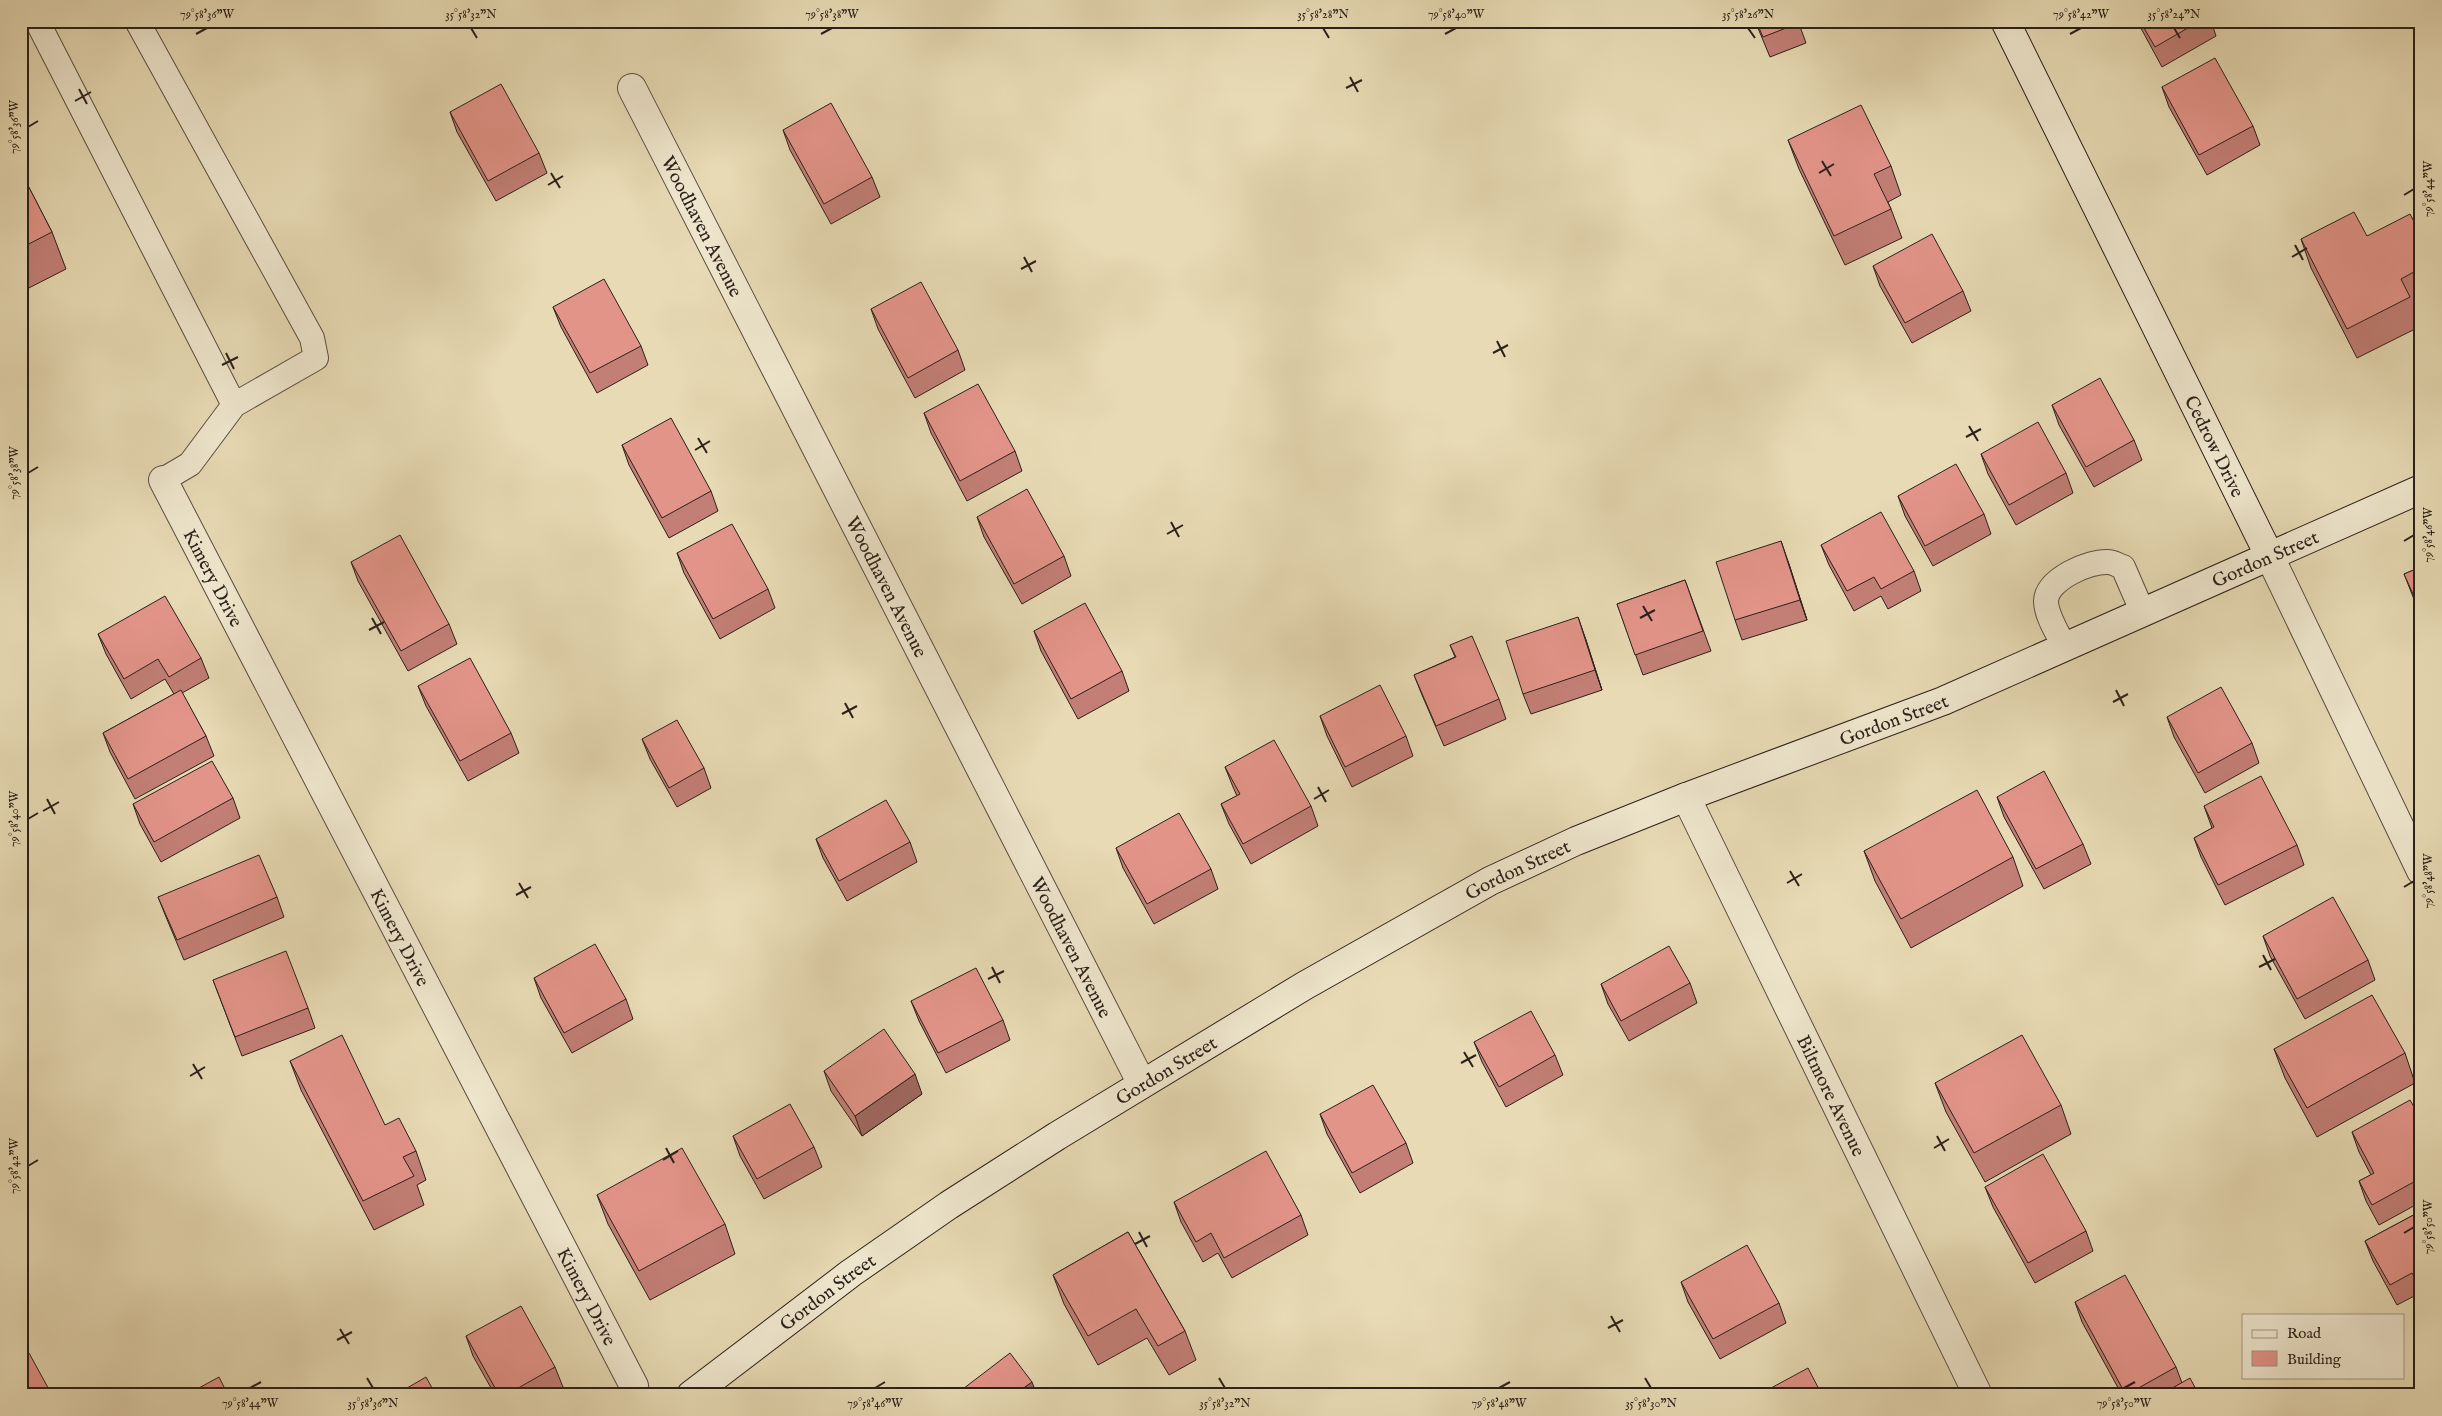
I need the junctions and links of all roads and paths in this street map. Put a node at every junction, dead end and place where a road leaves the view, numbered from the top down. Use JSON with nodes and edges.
{"nodes":[{"id":1,"x":38,"y":21,"type":"edge"},
{"id":2,"x":137,"y":21,"type":"edge"},
{"id":3,"x":2005,"y":21,"type":"edge"},
{"id":4,"x":632,"y":88,"type":"dead end"},
{"id":5,"x":234,"y":405,"type":"junction"},
{"id":6,"x":163,"y":480,"type":"joint"},
{"id":7,"x":2421,"y":489,"type":"edge"},
{"id":8,"x":2270,"y":557,"type":"junction"},
{"id":9,"x":2143,"y":614,"type":"junction"},
{"id":10,"x":2065,"y":648,"type":"junction"},
{"id":11,"x":1686,"y":797,"type":"junction"},
{"id":12,"x":2421,"y":871,"type":"edge"},
{"id":13,"x":1142,"y":1084,"type":"junction"},
{"id":14,"x":635,"y":1395,"type":"edge"},
{"id":15,"x":691,"y":1395,"type":"edge"},
{"id":16,"x":1978,"y":1395,"type":"edge"}],
"edges":[{"from":1,"to":5,"type":"lane"},
{"from":2,"to":5,"type":"lane"},
{"from":3,"to":8,"type":"street","name":"Cedrow Drive"},
{"from":4,"to":13,"type":"street","name":"Woodhaven Avenue"},
{"from":5,"to":6,"type":"lane"},
{"from":6,"to":14,"type":"street","name":"Kimery Drive"},
{"from":7,"to":8,"type":"street","name":"Gordon Street"},
{"from":8,"to":9,"type":"street","name":"Gordon Street"},
{"from":8,"to":12,"type":"street","name":"Cedrow Drive"},
{"from":9,"to":10,"type":"street","name":"Gordon Street"},
{"from":9,"to":10,"type":"lane"},
{"from":10,"to":11,"type":"street","name":"Gordon Street"},
{"from":11,"to":13,"type":"street","name":"Gordon Street"},
{"from":11,"to":16,"type":"street","name":"Biltmore Avenue"},
{"from":13,"to":15,"type":"street","name":"Gordon Street"}]}
